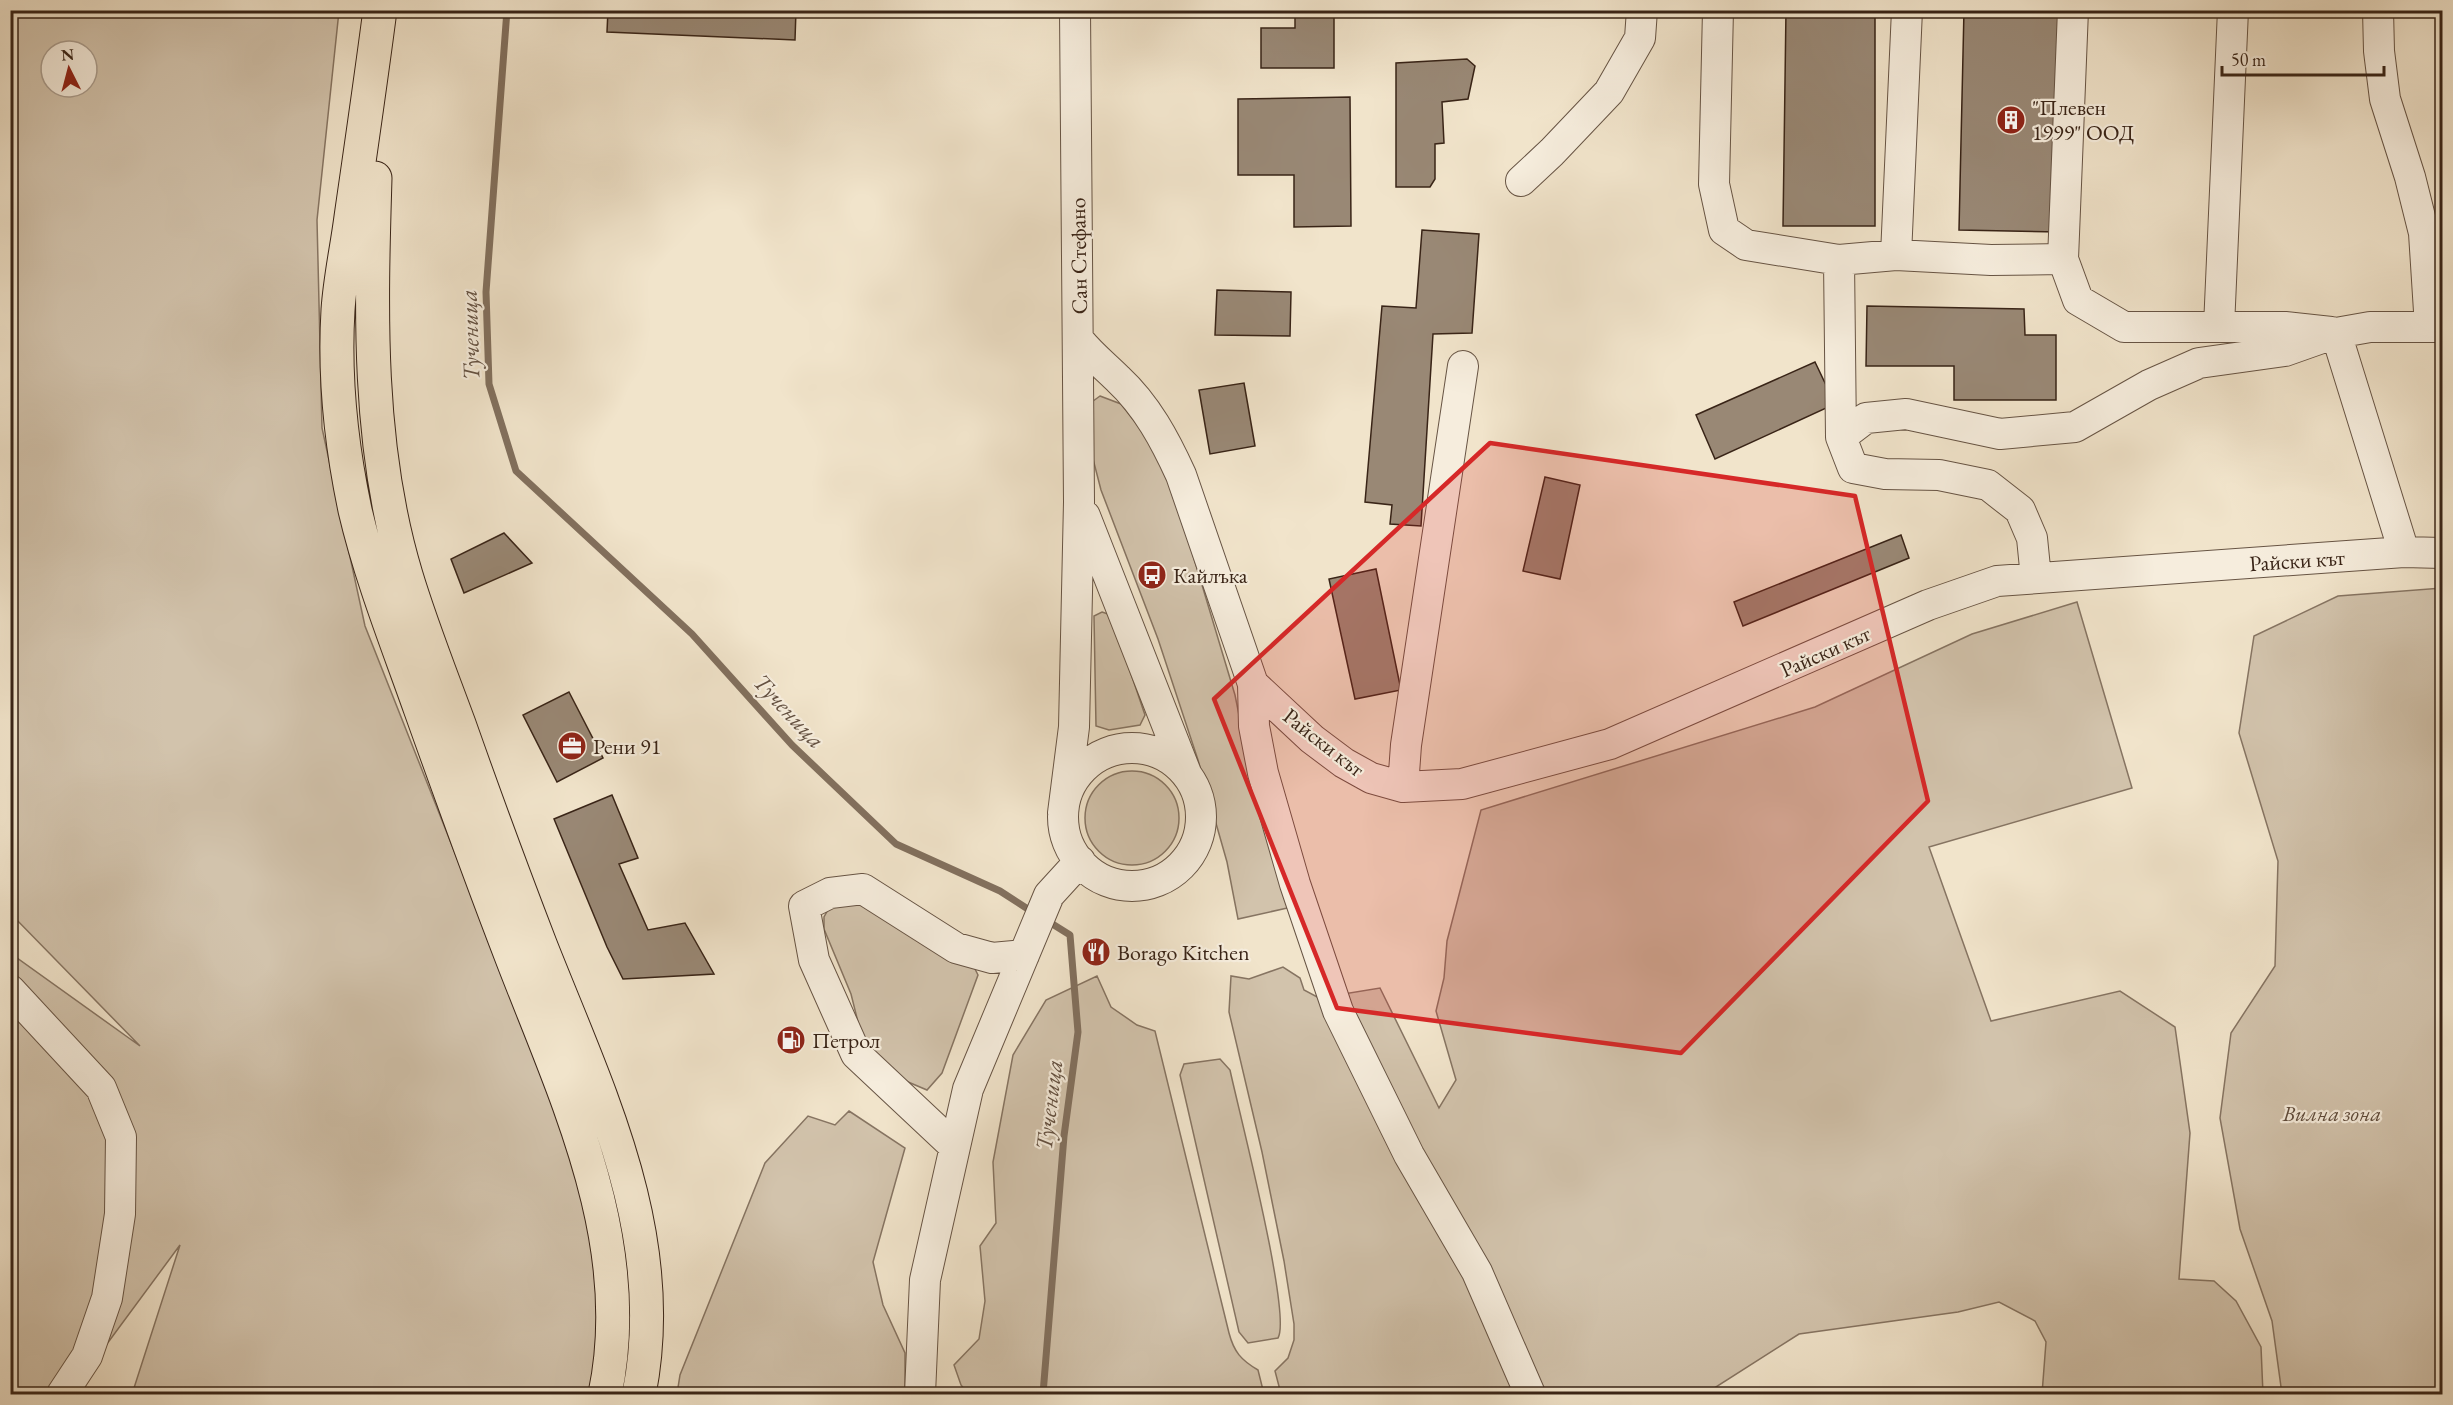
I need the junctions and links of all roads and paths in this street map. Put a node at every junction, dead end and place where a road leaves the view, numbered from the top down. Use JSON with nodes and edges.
{"nodes":[{"id":1,"x":1075,"y":10,"type":"edge"},
{"id":2,"x":1642,"y":10,"type":"edge"},
{"id":3,"x":1718,"y":10,"type":"edge"},
{"id":4,"x":1907,"y":10,"type":"edge"},
{"id":5,"x":2073,"y":10,"type":"edge"},
{"id":6,"x":2233,"y":10,"type":"edge"},
{"id":7,"x":2378,"y":10,"type":"edge"},
{"id":8,"x":380,"y":14,"type":"edge"},
{"id":9,"x":1521,"y":181,"type":"dead end"},
{"id":10,"x":1896,"y":255,"type":"junction"},
{"id":11,"x":2063,"y":259,"type":"junction"},
{"id":12,"x":1839,"y":260,"type":"junction"},
{"id":13,"x":2220,"y":327,"type":"junction"},
{"id":14,"x":2436,"y":327,"type":"edge"},
{"id":15,"x":2336,"y":333,"type":"junction"},
{"id":16,"x":1079,"y":340,"type":"junction"},
{"id":17,"x":1463,"y":366,"type":"dead end"},
{"id":18,"x":1841,"y":437,"type":"junction"},
{"id":19,"x":1079,"y":502,"type":"junction"},
{"id":20,"x":2404,"y":552,"type":"junction"},
{"id":21,"x":2442,"y":553,"type":"edge"},
{"id":22,"x":2037,"y":578,"type":"junction"},
{"id":23,"x":1253,"y":684,"type":"junction"},
{"id":24,"x":1186,"y":772,"type":"junction"},
{"id":25,"x":1403,"y":787,"type":"junction"},
{"id":26,"x":1063,"y":813,"type":"junction"},
{"id":27,"x":1080,"y":861,"type":"junction"},
{"id":28,"x":1029,"y":943,"type":"junction"},
{"id":29,"x":10,"y":990,"type":"edge"},
{"id":30,"x":954,"y":1146,"type":"junction"},
{"id":31,"x":62,"y":1395,"type":"edge"},
{"id":32,"x":605,"y":1395,"type":"edge"},
{"id":33,"x":639,"y":1395,"type":"edge"},
{"id":34,"x":920,"y":1395,"type":"edge"},
{"id":35,"x":1530,"y":1395,"type":"edge"}],
"edges":[{"from":1,"to":16,"type":"street","name":"Сан Стефано"},
{"from":2,"to":9,"type":"street"},
{"from":3,"to":12,"type":"street"},
{"from":4,"to":10,"type":"street"},
{"from":5,"to":11,"type":"street"},
{"from":6,"to":13,"type":"street"},
{"from":7,"to":14,"type":"street"},
{"from":8,"to":32,"type":"main road"},
{"from":8,"to":33,"type":"main road"},
{"from":10,"to":11,"type":"street"},
{"from":10,"to":12,"type":"street"},
{"from":11,"to":13,"type":"street"},
{"from":12,"to":18,"type":"street"},
{"from":13,"to":15,"type":"street"},
{"from":14,"to":15,"type":"street"},
{"from":15,"to":18,"type":"street"},
{"from":15,"to":20,"type":"street"},
{"from":16,"to":19,"type":"street","name":"Сан Стефано"},
{"from":16,"to":23,"type":"street"},
{"from":17,"to":25,"type":"street"},
{"from":18,"to":22,"type":"street"},
{"from":19,"to":24,"type":"street","name":"Сан Стефано"},
{"from":19,"to":26,"type":"street","name":"Сан Стефано"},
{"from":20,"to":21,"type":"street","name":"Райски кът"},
{"from":20,"to":22,"type":"street","name":"Райски кът"},
{"from":22,"to":25,"type":"street","name":"Райски кът"},
{"from":23,"to":25,"type":"street","name":"Райски кът"},
{"from":23,"to":35,"type":"street"},
{"from":24,"to":26,"type":"street"},
{"from":24,"to":27,"type":"street"},
{"from":26,"to":27,"type":"street"},
{"from":27,"to":28,"type":"street"},
{"from":28,"to":30,"type":"street"},
{"from":28,"to":30,"type":"street"},
{"from":29,"to":31,"type":"street"},
{"from":30,"to":34,"type":"street"}]}
